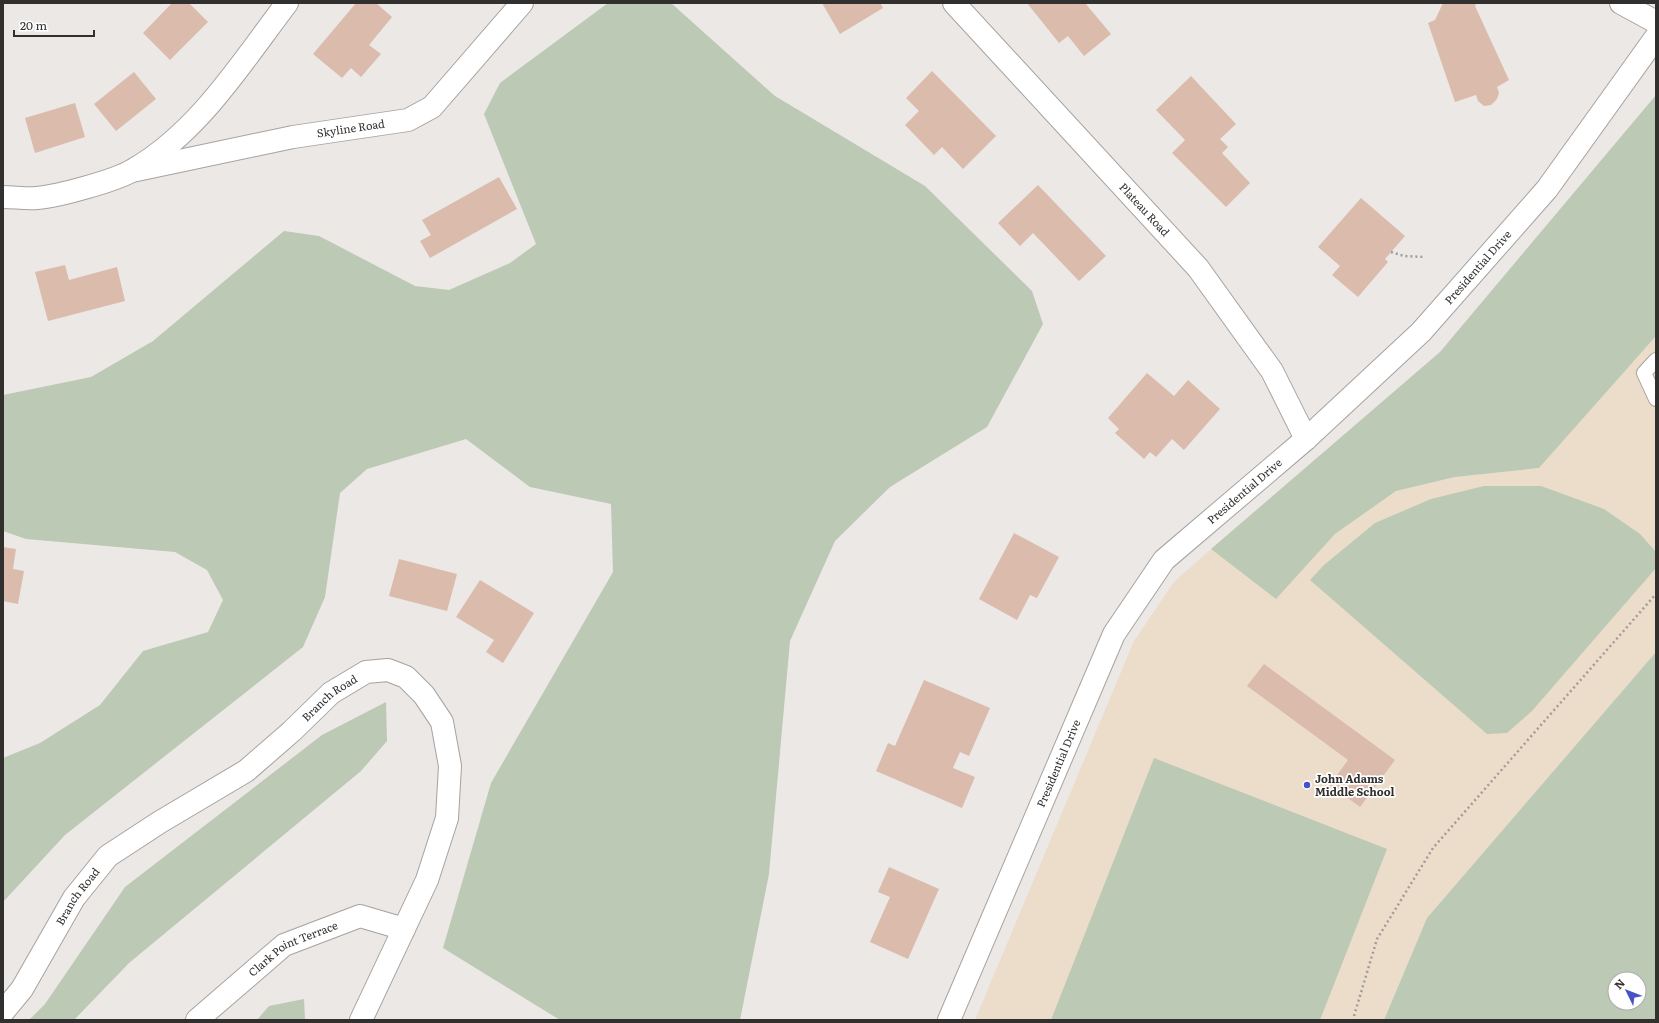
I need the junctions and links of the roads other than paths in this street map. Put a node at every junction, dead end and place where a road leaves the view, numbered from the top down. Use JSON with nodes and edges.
{"nodes":[{"id":1,"x":287,"y":3,"type":"edge"},
{"id":2,"x":522,"y":3,"type":"edge"},
{"id":3,"x":954,"y":3,"type":"edge"},
{"id":4,"x":1621,"y":3,"type":"edge"},
{"id":5,"x":1656,"y":22,"type":"edge"},
{"id":6,"x":1656,"y":37,"type":"edge"},
{"id":7,"x":132,"y":171,"type":"junction"},
{"id":8,"x":3,"y":197,"type":"edge"},
{"id":9,"x":1656,"y":360,"type":"edge"},
{"id":10,"x":1656,"y":399,"type":"edge"},
{"id":11,"x":1306,"y":439,"type":"junction"},
{"id":12,"x":404,"y":929,"type":"junction"},
{"id":13,"x":3,"y":1012,"type":"edge"},
{"id":14,"x":197,"y":1020,"type":"edge"},
{"id":15,"x":361,"y":1020,"type":"edge"},
{"id":16,"x":949,"y":1020,"type":"edge"}],
"edges":[{"from":1,"to":7,"type":"street","name":"Skyline Road"},
{"from":2,"to":7,"type":"street","name":"Skyline Road"},
{"from":3,"to":11,"type":"street","name":"Plateau Road"},
{"from":4,"to":5,"type":"street"},
{"from":6,"to":11,"type":"street","name":"Presidential Drive"},
{"from":7,"to":8,"type":"street","name":"Skyline Road"},
{"from":9,"to":10,"type":"lane"},
{"from":11,"to":16,"type":"street","name":"Presidential Drive"},
{"from":12,"to":13,"type":"street","name":"Branch Road"},
{"from":12,"to":14,"type":"street","name":"Clark Point Terrace"},
{"from":12,"to":15,"type":"street","name":"Branch Road"}]}
